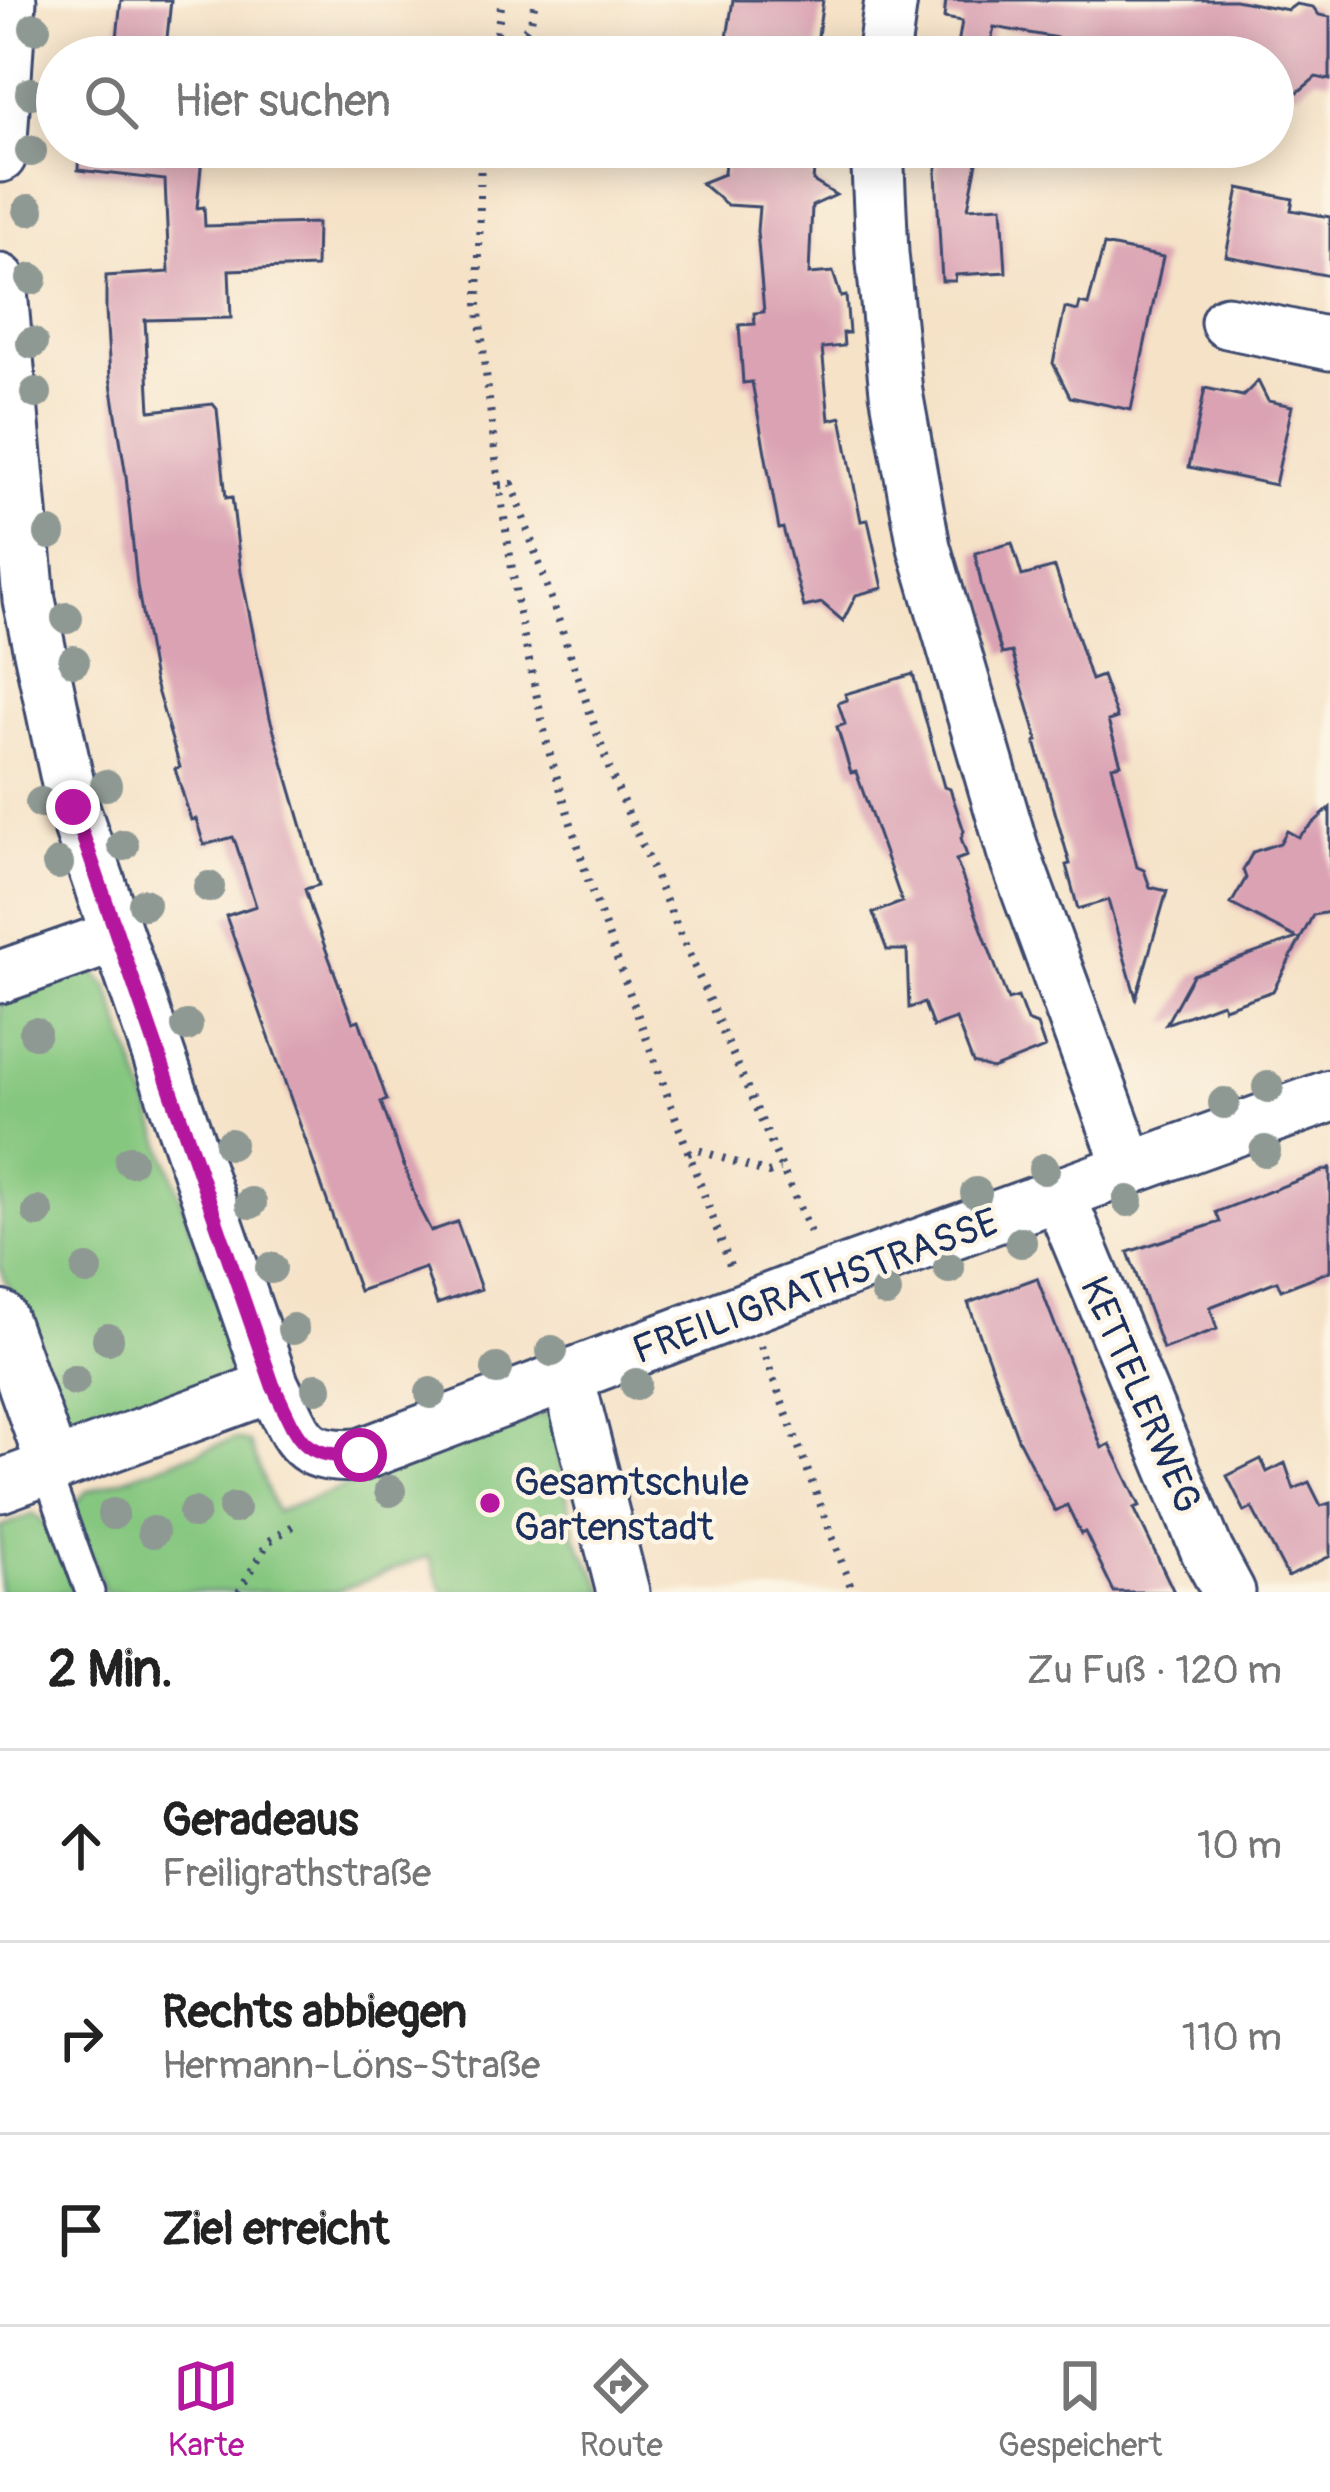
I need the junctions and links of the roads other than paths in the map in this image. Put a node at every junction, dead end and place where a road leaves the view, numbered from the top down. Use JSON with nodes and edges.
{"nodes":[{"id":1,"x":10,"y":0,"type":"edge"},
{"id":2,"x":891,"y":0,"type":"edge"},
{"id":3,"x":886,"y":36,"type":"edge"},
{"id":4,"x":0,"y":156,"type":"edge"},
{"id":5,"x":879,"y":168,"type":"edge"},
{"id":6,"x":0,"y":280,"type":"edge"},
{"id":7,"x":1227,"y":322,"type":"dead end"},
{"id":8,"x":1330,"y":344,"type":"edge"},
{"id":9,"x":115,"y":938,"type":"junction"},
{"id":10,"x":0,"y":976,"type":"edge"},
{"id":11,"x":1330,"y":1096,"type":"edge"},
{"id":12,"x":1130,"y":1169,"type":"junction"},
{"id":13,"x":1059,"y":1195,"type":"junction"},
{"id":14,"x":0,"y":1316,"type":"edge"},
{"id":15,"x":568,"y":1377,"type":"junction"},
{"id":16,"x":273,"y":1386,"type":"junction"},
{"id":17,"x":53,"y":1466,"type":"junction"},
{"id":18,"x":0,"y":1486,"type":"edge"},
{"id":19,"x":90,"y":1592,"type":"edge"},
{"id":20,"x":623,"y":1592,"type":"edge"},
{"id":21,"x":1229,"y":1592,"type":"edge"}],
"edges":[{"from":1,"to":4,"type":"street"},
{"from":2,"to":3,"type":"street"},
{"from":5,"to":12,"type":"street"},
{"from":6,"to":9,"type":"street"},
{"from":7,"to":8,"type":"street"},
{"from":9,"to":10,"type":"street"},
{"from":9,"to":16,"type":"street"},
{"from":11,"to":12,"type":"street","name":"FREILIGRATHSTRASSE"},
{"from":12,"to":13,"type":"street","name":"FREILIGRATHSTRASSE"},
{"from":13,"to":15,"type":"street","name":"FREILIGRATHSTRASSE","bridge":true},
{"from":13,"to":21,"type":"street","name":"KETTELERWEG"},
{"from":14,"to":17,"type":"street"},
{"from":15,"to":16,"type":"street","name":"FREILIGRATHSTRASSE"},
{"from":15,"to":20,"type":"street"},
{"from":16,"to":17,"type":"street"},
{"from":17,"to":18,"type":"street"},
{"from":17,"to":19,"type":"lane"}]}
